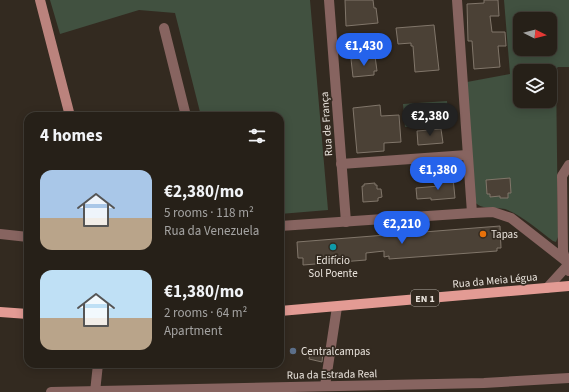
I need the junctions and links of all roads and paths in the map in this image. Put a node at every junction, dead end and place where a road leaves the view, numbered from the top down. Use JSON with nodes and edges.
{"nodes":[{"id":1,"x":40,"y":0,"type":"edge"},
{"id":2,"x":329,"y":0,"type":"edge"},
{"id":3,"x":457,"y":0,"type":"edge"},
{"id":4,"x":164,"y":28,"type":"dead end"},
{"id":5,"x":69,"y":112,"type":"edge"},
{"id":6,"x":185,"y":112,"type":"edge"},
{"id":7,"x":467,"y":155,"type":"junction"},
{"id":8,"x":341,"y":164,"type":"junction"},
{"id":9,"x":569,"y":165,"type":"edge"},
{"id":10,"x":472,"y":213,"type":"junction"},
{"id":11,"x":346,"y":222,"type":"junction"},
{"id":12,"x":284,"y":226,"type":"edge"},
{"id":13,"x":0,"y":234,"type":"edge"},
{"id":14,"x":24,"y":237,"type":"edge"},
{"id":15,"x":568,"y":265,"type":"edge"},
{"id":16,"x":569,"y":286,"type":"edge"},
{"id":17,"x":547,"y":288,"type":"junction"},
{"id":18,"x":337,"y":307,"type":"junction"},
{"id":19,"x":284,"y":311,"type":"edge"},
{"id":20,"x":0,"y":312,"type":"edge"},
{"id":21,"x":24,"y":314,"type":"edge"},
{"id":22,"x":98,"y":368,"type":"edge"},
{"id":23,"x":569,"y":378,"type":"edge"},
{"id":24,"x":325,"y":386,"type":"junction"},
{"id":25,"x":51,"y":392,"type":"edge"},
{"id":26,"x":95,"y":392,"type":"edge"}],
"edges":[{"from":1,"to":5,"type":"street"},
{"from":2,"to":8,"type":"street","name":"Rua de França"},
{"from":3,"to":7,"type":"street"},
{"from":4,"to":6,"type":"street"},
{"from":7,"to":8,"type":"street"},
{"from":7,"to":10,"type":"street"},
{"from":8,"to":11,"type":"street","name":"Rua de França"},
{"from":9,"to":15,"type":"street"},
{"from":10,"to":11,"type":"street"},
{"from":10,"to":15,"type":"street"},
{"from":11,"to":12,"type":"street"},
{"from":13,"to":14,"type":"street"},
{"from":15,"to":17,"type":"street"},
{"from":16,"to":17,"type":"main road","name":"Rua da Meia Légua","number":"EN 1"},
{"from":17,"to":18,"type":"main road","name":"Rua da Meia Légua","number":"EN 1"},
{"from":18,"to":19,"type":"main road","name":"Rua da Meia Légua","number":"EN 1"},
{"from":18,"to":24,"type":"street"},
{"from":20,"to":21,"type":"main road"},
{"from":22,"to":26,"type":"street"},
{"from":23,"to":24,"type":"street","name":"Rua da Estrada Real"},
{"from":24,"to":26,"type":"street","name":"Rua da Estrada Real"},
{"from":25,"to":26,"type":"street","name":"Rua da Estrada Real"}]}
